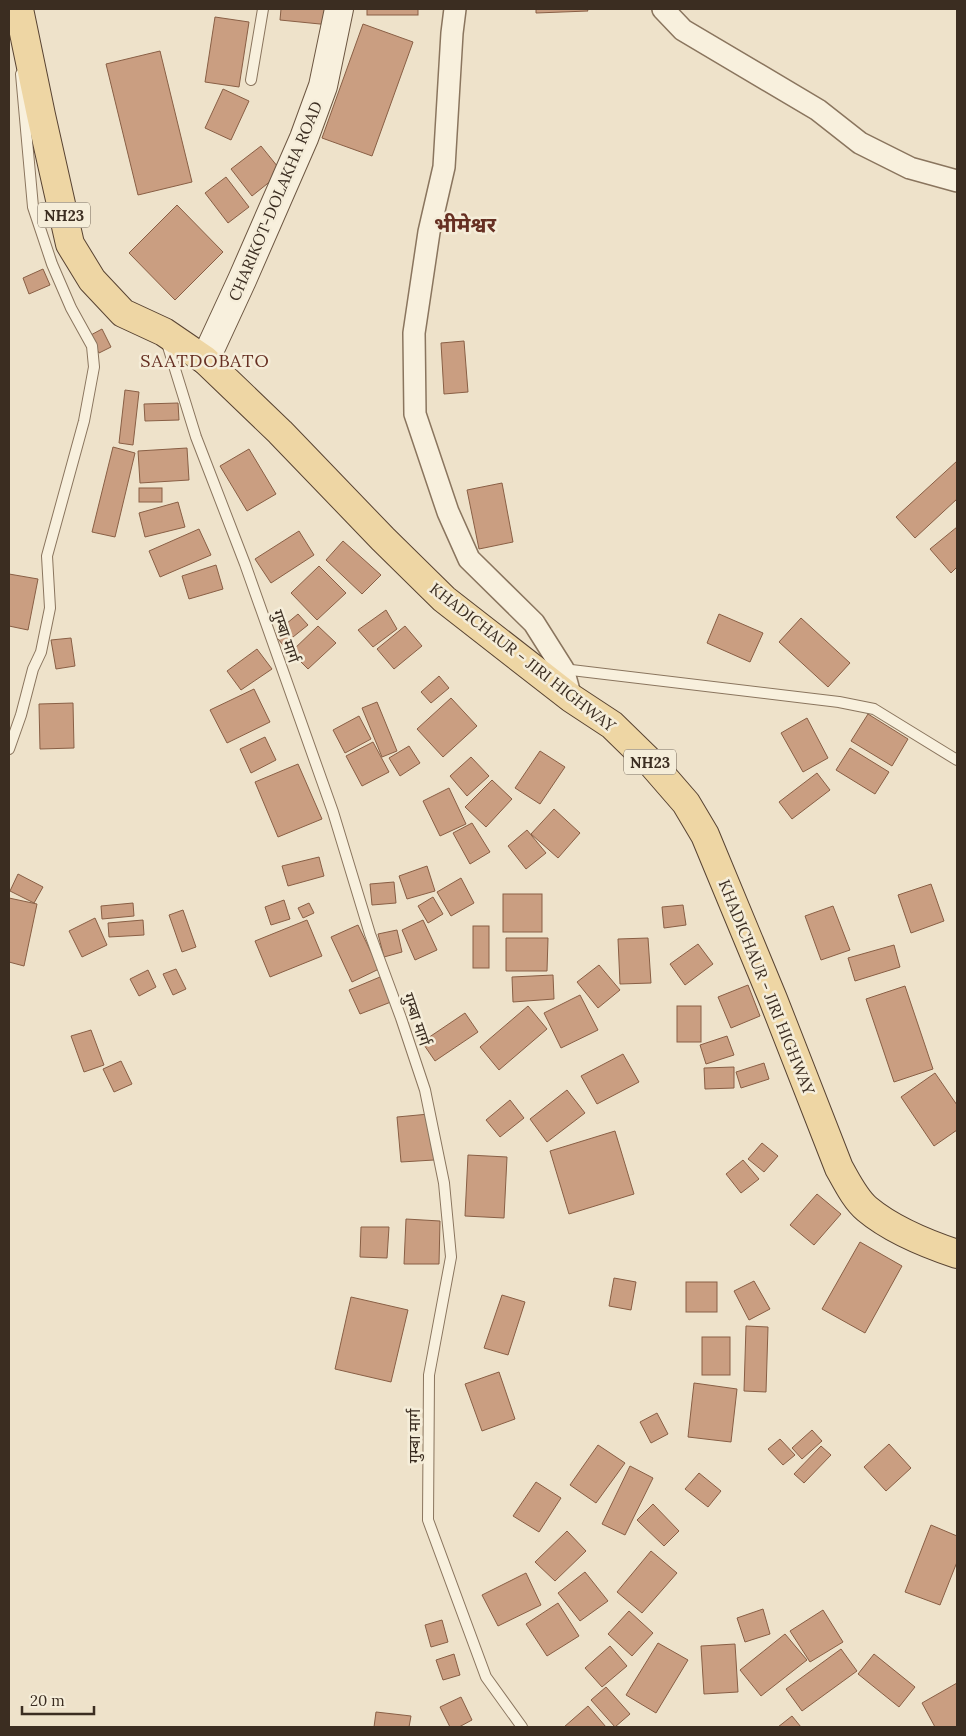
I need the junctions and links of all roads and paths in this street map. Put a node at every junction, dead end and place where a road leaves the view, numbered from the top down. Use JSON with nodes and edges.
{"nodes":[{"id":1,"x":263,"y":9,"type":"edge"},
{"id":2,"x":339,"y":9,"type":"edge"},
{"id":3,"x":455,"y":9,"type":"edge"},
{"id":4,"x":663,"y":9,"type":"edge"},
{"id":5,"x":21,"y":17,"type":"edge"},
{"id":6,"x":251,"y":80,"type":"dead end"},
{"id":7,"x":957,"y":181,"type":"edge"},
{"id":8,"x":164,"y":332,"type":"junction"},
{"id":9,"x":204,"y":360,"type":"junction"},
{"id":10,"x":563,"y":669,"type":"junction"},
{"id":11,"x":571,"y":698,"type":"junction"},
{"id":12,"x":9,"y":750,"type":"edge"},
{"id":13,"x":957,"y":760,"type":"edge"},
{"id":14,"x":957,"y":1254,"type":"edge"},
{"id":15,"x":522,"y":1727,"type":"edge"}],
"edges":[{"from":1,"to":6,"type":"lane"},
{"from":2,"to":9,"type":"main road","name":"CHARIKOT-DOLAKHA ROAD"},
{"from":3,"to":10,"type":"street"},
{"from":4,"to":7,"type":"street"},
{"from":5,"to":8,"type":"main road","number":"NH23"},
{"from":5,"to":12,"type":"lane"},
{"from":8,"to":9,"type":"main road","number":"NH23"},
{"from":8,"to":15,"type":"lane","name":"गुम्बा मार्ग"},
{"from":9,"to":11,"type":"main road","name":"KHADICHAUR - JIRI HIGHWAY","number":"NH23"},
{"from":10,"to":11,"type":"street"},
{"from":10,"to":13,"type":"lane"},
{"from":11,"to":14,"type":"main road","name":"KHADICHAUR - JIRI HIGHWAY","number":"NH23"}]}
